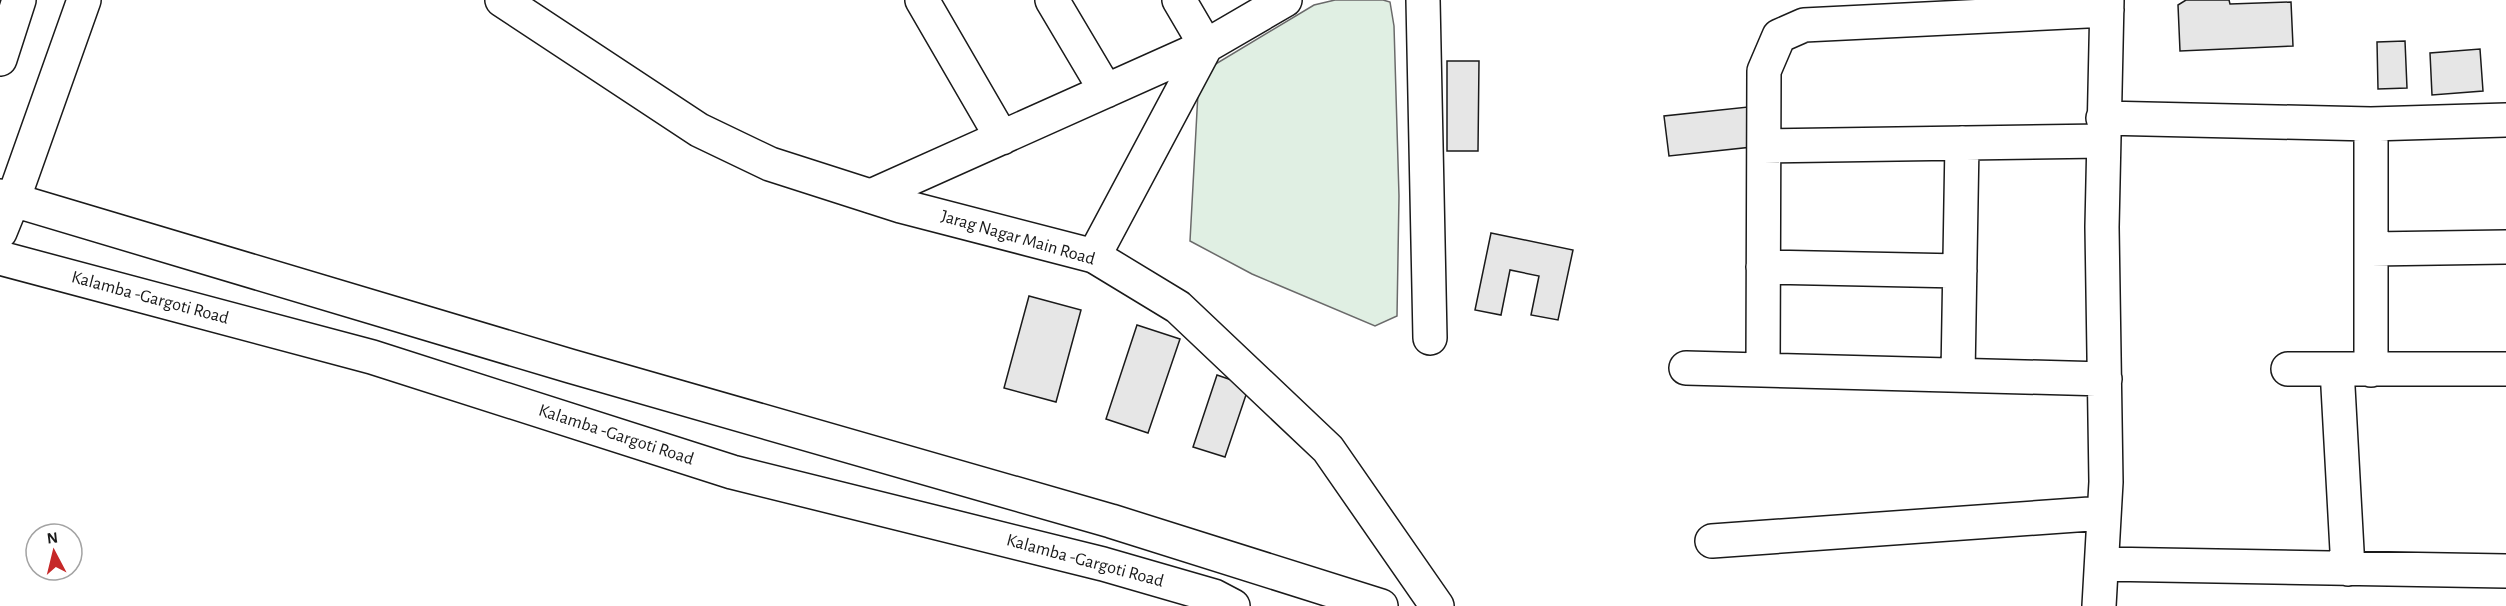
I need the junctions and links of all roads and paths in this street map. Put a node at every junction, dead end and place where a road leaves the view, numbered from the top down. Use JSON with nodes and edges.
{"nodes":[{"id":1,"x":19,"y":0,"type":"edge"},
{"id":2,"x":84,"y":0,"type":"edge"},
{"id":3,"x":502,"y":0,"type":"edge"},
{"id":4,"x":922,"y":0,"type":"edge"},
{"id":5,"x":1052,"y":0,"type":"edge"},
{"id":6,"x":1179,"y":0,"type":"edge"},
{"id":7,"x":1284,"y":0,"type":"edge"},
{"id":8,"x":1423,"y":0,"type":"edge"},
{"id":9,"x":2107,"y":5,"type":"edge"},
{"id":10,"x":1206,"y":46,"type":"junction"},
{"id":11,"x":0,"y":59,"type":"edge"},
{"id":12,"x":1106,"y":91,"type":"junction"},
{"id":13,"x":2506,"y":120,"type":"edge"},
{"id":14,"x":2371,"y":124,"type":"junction"},
{"id":15,"x":2103,"y":130,"type":"junction"},
{"id":16,"x":1002,"y":138,"type":"junction"},
{"id":17,"x":1962,"y":143,"type":"junction"},
{"id":18,"x":1764,"y":146,"type":"junction"},
{"id":19,"x":871,"y":196,"type":"junction"},
{"id":20,"x":6,"y":198,"type":"edge"},
{"id":21,"x":0,"y":232,"type":"edge"},
{"id":22,"x":2506,"y":247,"type":"edge"},
{"id":23,"x":2371,"y":249,"type":"junction"},
{"id":24,"x":1094,"y":256,"type":"junction"},
{"id":25,"x":0,"y":258,"type":"edge"},
{"id":26,"x":1763,"y":267,"type":"junction"},
{"id":27,"x":1959,"y":271,"type":"junction"},
{"id":28,"x":1430,"y":338,"type":"dead end"},
{"id":29,"x":1686,"y":368,"type":"dead end"},
{"id":30,"x":2288,"y":369,"type":"dead end"},
{"id":31,"x":2337,"y":369,"type":"junction"},
{"id":32,"x":2506,"y":369,"type":"edge"},
{"id":33,"x":1763,"y":370,"type":"junction"},
{"id":34,"x":2371,"y":370,"type":"junction"},
{"id":35,"x":1958,"y":375,"type":"junction"},
{"id":36,"x":2105,"y":380,"type":"junction"},
{"id":37,"x":2104,"y":513,"type":"junction"},
{"id":38,"x":1712,"y":542,"type":"dead end"},
{"id":39,"x":2102,"y":564,"type":"junction"},
{"id":40,"x":2348,"y":568,"type":"junction"},
{"id":41,"x":2506,"y":571,"type":"edge"},
{"id":42,"x":1219,"y":603,"type":"edge"},
{"id":43,"x":1381,"y":606,"type":"edge"},
{"id":44,"x":1437,"y":606,"type":"edge"},
{"id":45,"x":2099,"y":606,"type":"edge"}],
"edges":[{"from":1,"to":11,"type":"street"},
{"from":2,"to":20,"type":"street"},
{"from":3,"to":19,"type":"street","name":"Jarag Nagar Main Road"},
{"from":4,"to":16,"type":"street"},
{"from":5,"to":12,"type":"street"},
{"from":6,"to":10,"type":"street"},
{"from":7,"to":10,"type":"street"},
{"from":8,"to":28,"type":"street"},
{"from":9,"to":15,"type":"street"},
{"from":9,"to":18,"type":"street"},
{"from":10,"to":12,"type":"street"},
{"from":10,"to":24,"type":"street"},
{"from":12,"to":16,"type":"street"},
{"from":13,"to":14,"type":"street"},
{"from":14,"to":15,"type":"street"},
{"from":14,"to":23,"type":"street"},
{"from":15,"to":17,"type":"street"},
{"from":15,"to":36,"type":"street"},
{"from":16,"to":19,"type":"street"},
{"from":17,"to":18,"type":"street"},
{"from":17,"to":27,"type":"street"},
{"from":18,"to":26,"type":"street"},
{"from":19,"to":24,"type":"street","name":"Jarag Nagar Main Road"},
{"from":20,"to":21,"type":"street"},
{"from":20,"to":43,"type":"street"},
{"from":22,"to":23,"type":"street"},
{"from":23,"to":34,"type":"street"},
{"from":24,"to":44,"type":"street","name":"Jarag Nagar Main Road"},
{"from":25,"to":42,"type":"street","name":"Kalamba -Gargoti Road"},
{"from":26,"to":27,"type":"street"},
{"from":26,"to":33,"type":"street"},
{"from":27,"to":35,"type":"street"},
{"from":29,"to":33,"type":"street"},
{"from":30,"to":31,"type":"street"},
{"from":31,"to":34,"type":"street"},
{"from":31,"to":40,"type":"street"},
{"from":32,"to":34,"type":"street"},
{"from":33,"to":35,"type":"street"},
{"from":35,"to":36,"type":"street"},
{"from":36,"to":37,"type":"street"},
{"from":37,"to":38,"type":"street"},
{"from":37,"to":39,"type":"street"},
{"from":39,"to":40,"type":"street"},
{"from":39,"to":45,"type":"street"},
{"from":40,"to":41,"type":"street"}]}
